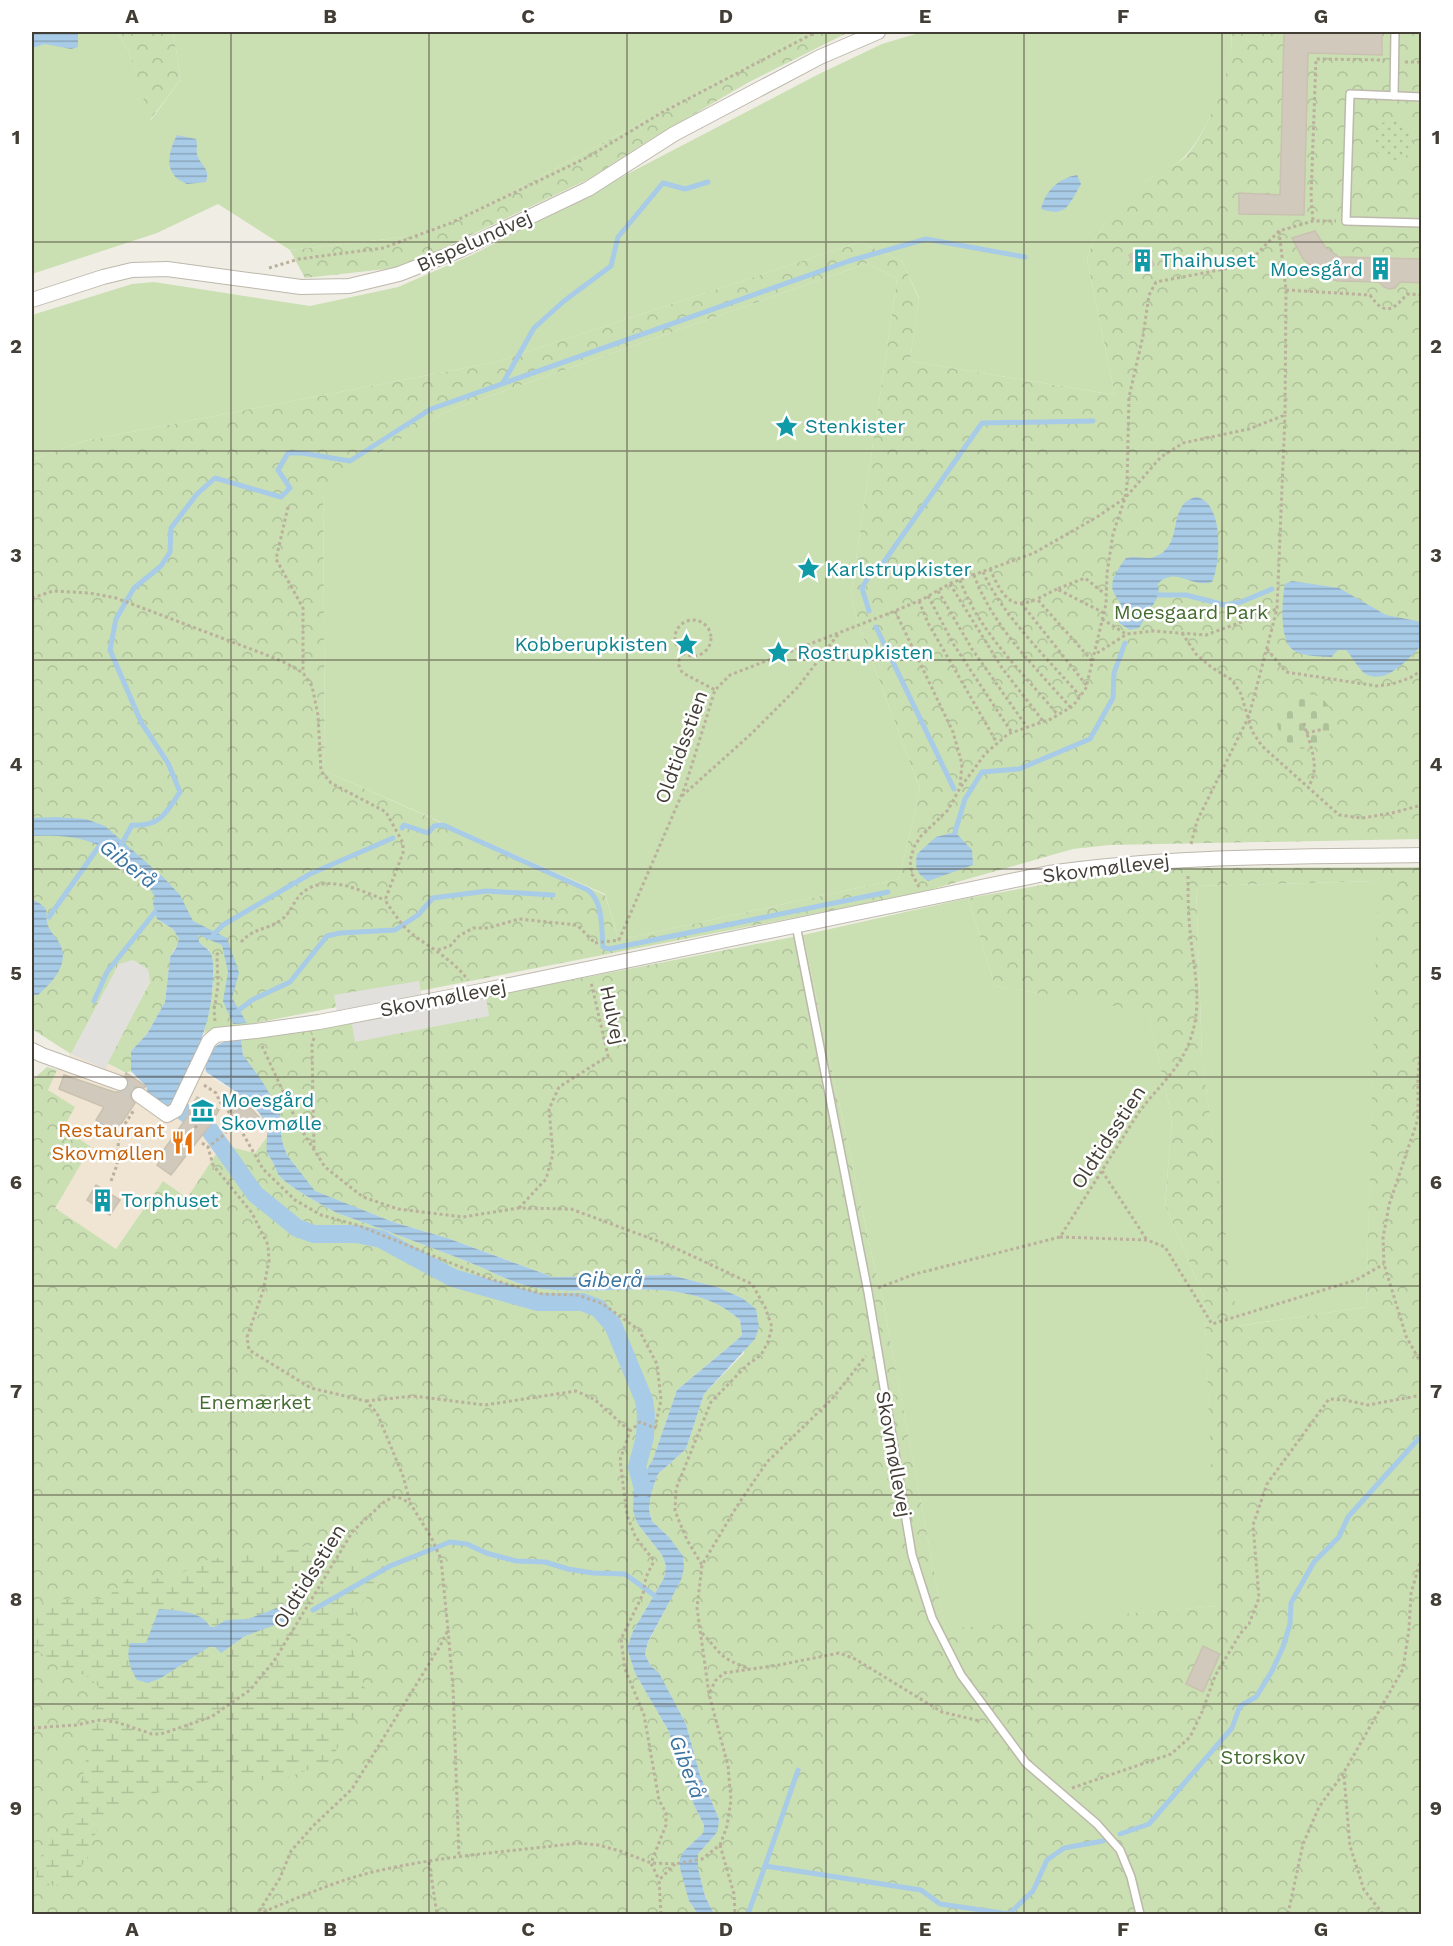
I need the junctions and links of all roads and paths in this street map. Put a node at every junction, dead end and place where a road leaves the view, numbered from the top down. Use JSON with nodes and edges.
{"nodes":[{"id":1,"x":816,"y":32,"type":"edge"},
{"id":2,"x":878,"y":32,"type":"edge"},
{"id":3,"x":1395,"y":32,"type":"edge"},
{"id":4,"x":1389,"y":58,"type":"dead end"},
{"id":5,"x":1394,"y":96,"type":"junction"},
{"id":6,"x":1422,"y":97,"type":"edge"},
{"id":7,"x":1313,"y":220,"type":"junction"},
{"id":8,"x":1346,"y":220,"type":"junction"},
{"id":9,"x":1422,"y":223,"type":"edge"},
{"id":10,"x":1279,"y":231,"type":"junction"},
{"id":11,"x":268,"y":268,"type":"dead end"},
{"id":12,"x":1286,"y":290,"type":"junction"},
{"id":13,"x":1422,"y":295,"type":"edge"},
{"id":14,"x":32,"y":300,"type":"edge"},
{"id":15,"x":1285,"y":416,"type":"junction"},
{"id":16,"x":1125,"y":498,"type":"junction"},
{"id":17,"x":288,"y":507,"type":"dead end"},
{"id":18,"x":990,"y":569,"type":"junction"},
{"id":19,"x":983,"y":572,"type":"junction"},
{"id":20,"x":974,"y":575,"type":"junction"},
{"id":21,"x":960,"y":580,"type":"junction"},
{"id":22,"x":950,"y":584,"type":"junction"},
{"id":23,"x":1057,"y":589,"type":"junction"},
{"id":24,"x":938,"y":591,"type":"junction"},
{"id":25,"x":1106,"y":594,"type":"junction"},
{"id":26,"x":928,"y":596,"type":"junction"},
{"id":27,"x":32,"y":598,"type":"edge"},
{"id":28,"x":1037,"y":599,"type":"junction"},
{"id":29,"x":919,"y":601,"type":"junction"},
{"id":30,"x":1021,"y":603,"type":"junction"},
{"id":31,"x":1277,"y":609,"type":"junction"},
{"id":32,"x":895,"y":611,"type":"junction"},
{"id":33,"x":1104,"y":613,"type":"junction"},
{"id":34,"x":1102,"y":619,"type":"junction"},
{"id":35,"x":840,"y":631,"type":"junction"},
{"id":36,"x":1182,"y":633,"type":"junction"},
{"id":37,"x":1127,"y":634,"type":"junction"},
{"id":38,"x":1267,"y":649,"type":"junction"},
{"id":39,"x":682,"y":653,"type":"junction"},
{"id":40,"x":1096,"y":653,"type":"junction"},
{"id":41,"x":1093,"y":663,"type":"junction"},
{"id":42,"x":1422,"y":670,"type":"edge"},
{"id":43,"x":303,"y":673,"type":"junction"},
{"id":44,"x":1087,"y":686,"type":"junction"},
{"id":45,"x":715,"y":690,"type":"junction"},
{"id":46,"x":1080,"y":696,"type":"junction"},
{"id":47,"x":1071,"y":708,"type":"junction"},
{"id":48,"x":1058,"y":715,"type":"junction"},
{"id":49,"x":1249,"y":716,"type":"junction"},
{"id":50,"x":1043,"y":722,"type":"junction"},
{"id":51,"x":1304,"y":723,"type":"dead end"},
{"id":52,"x":1027,"y":728,"type":"junction"},
{"id":53,"x":1324,"y":729,"type":"dead end"},
{"id":54,"x":1012,"y":733,"type":"junction"},
{"id":55,"x":1306,"y":733,"type":"junction"},
{"id":56,"x":997,"y":743,"type":"junction"},
{"id":57,"x":1308,"y":786,"type":"junction"},
{"id":58,"x":960,"y":788,"type":"junction"},
{"id":59,"x":680,"y":797,"type":"junction"},
{"id":60,"x":1422,"y":805,"type":"edge"},
{"id":61,"x":1422,"y":855,"type":"edge"},
{"id":62,"x":1187,"y":859,"type":"junction"},
{"id":63,"x":918,"y":886,"type":"dead end"},
{"id":64,"x":385,"y":900,"type":"junction"},
{"id":65,"x":796,"y":925,"type":"junction"},
{"id":66,"x":241,"y":942,"type":"dead end"},
{"id":67,"x":437,"y":950,"type":"junction"},
{"id":68,"x":219,"y":951,"type":"dead end"},
{"id":69,"x":587,"y":968,"type":"junction"},
{"id":70,"x":476,"y":992,"type":"junction"},
{"id":71,"x":318,"y":1022,"type":"junction"},
{"id":72,"x":255,"y":1031,"type":"junction"},
{"id":73,"x":1422,"y":1032,"type":"edge"},
{"id":74,"x":213,"y":1038,"type":"junction"},
{"id":75,"x":32,"y":1050,"type":"edge"},
{"id":76,"x":194,"y":1071,"type":"junction"},
{"id":77,"x":120,"y":1083,"type":"tunnel mouth"},
{"id":78,"x":141,"y":1096,"type":"joint"},
{"id":79,"x":234,"y":1118,"type":"junction"},
{"id":80,"x":201,"y":1120,"type":"dead end"},
{"id":81,"x":195,"y":1128,"type":"dead end"},
{"id":82,"x":201,"y":1143,"type":"dead end"},
{"id":83,"x":208,"y":1148,"type":"junction"},
{"id":84,"x":314,"y":1150,"type":"junction"},
{"id":85,"x":1102,"y":1171,"type":"junction"},
{"id":86,"x":111,"y":1181,"type":"dead end"},
{"id":87,"x":519,"y":1208,"type":"junction"},
{"id":88,"x":1060,"y":1238,"type":"junction"},
{"id":89,"x":1147,"y":1240,"type":"junction"},
{"id":90,"x":1384,"y":1264,"type":"junction"},
{"id":91,"x":868,"y":1292,"type":"junction"},
{"id":92,"x":875,"y":1344,"type":"junction"},
{"id":93,"x":1422,"y":1365,"type":"edge"},
{"id":94,"x":1422,"y":1395,"type":"edge"},
{"id":95,"x":366,"y":1401,"type":"junction"},
{"id":96,"x":630,"y":1431,"type":"junction"},
{"id":97,"x":410,"y":1503,"type":"junction"},
{"id":98,"x":1422,"y":1556,"type":"edge"},
{"id":99,"x":702,"y":1565,"type":"junction"},
{"id":100,"x":448,"y":1630,"type":"junction"},
{"id":101,"x":701,"y":1632,"type":"junction"},
{"id":102,"x":752,"y":1670,"type":"junction"},
{"id":103,"x":709,"y":1694,"type":"junction"},
{"id":104,"x":32,"y":1728,"type":"edge"},
{"id":105,"x":1000,"y":1731,"type":"junction"},
{"id":106,"x":1343,"y":1774,"type":"junction"},
{"id":107,"x":1059,"y":1793,"type":"junction"},
{"id":108,"x":720,"y":1845,"type":"junction"},
{"id":109,"x":459,"y":1856,"type":"junction"},
{"id":110,"x":429,"y":1862,"type":"junction"},
{"id":111,"x":651,"y":1863,"type":"junction"},
{"id":112,"x":675,"y":1864,"type":"junction"},
{"id":113,"x":659,"y":1880,"type":"junction"},
{"id":114,"x":258,"y":1914,"type":"edge"},
{"id":115,"x":438,"y":1914,"type":"edge"},
{"id":116,"x":661,"y":1914,"type":"edge"},
{"id":117,"x":735,"y":1914,"type":"edge"},
{"id":118,"x":1140,"y":1914,"type":"edge"},
{"id":119,"x":1287,"y":1914,"type":"edge"},
{"id":120,"x":1383,"y":1914,"type":"edge"}],
"edges":[{"from":1,"to":11,"type":"path"},
{"from":2,"to":14,"type":"street","name":"Bispelundvej"},
{"from":3,"to":5,"type":"lane"},
{"from":4,"to":7,"type":"path"},
{"from":5,"to":6,"type":"lane"},
{"from":5,"to":8,"type":"lane"},
{"from":7,"to":8,"type":"path"},
{"from":7,"to":10,"type":"path"},
{"from":8,"to":9,"type":"lane"},
{"from":10,"to":12,"type":"path","name":"Oldtidsstien"},
{"from":10,"to":16,"type":"path"},
{"from":12,"to":13,"type":"path"},
{"from":12,"to":15,"type":"path","name":"Oldtidsstien"},
{"from":15,"to":16,"type":"path"},
{"from":15,"to":31,"type":"path","name":"Oldtidsstien"},
{"from":16,"to":18,"type":"path","name":"Oldtidsstien"},
{"from":16,"to":25,"type":"path"},
{"from":17,"to":43,"type":"path"},
{"from":18,"to":19,"type":"path","name":"Oldtidsstien"},
{"from":18,"to":30,"type":"path"},
{"from":19,"to":20,"type":"path","name":"Oldtidsstien"},
{"from":19,"to":46,"type":"path"},
{"from":20,"to":21,"type":"path","name":"Oldtidsstien"},
{"from":20,"to":47,"type":"path"},
{"from":21,"to":22,"type":"path","name":"Oldtidsstien"},
{"from":21,"to":48,"type":"path"},
{"from":22,"to":24,"type":"path","name":"Oldtidsstien"},
{"from":22,"to":50,"type":"path"},
{"from":23,"to":25,"type":"path"},
{"from":23,"to":28,"type":"path"},
{"from":23,"to":33,"type":"path"},
{"from":24,"to":26,"type":"path","name":"Oldtidsstien"},
{"from":24,"to":52,"type":"path"},
{"from":25,"to":33,"type":"path"},
{"from":26,"to":29,"type":"path","name":"Oldtidsstien"},
{"from":26,"to":54,"type":"path"},
{"from":27,"to":43,"type":"path"},
{"from":28,"to":30,"type":"path"},
{"from":28,"to":41,"type":"path"},
{"from":29,"to":32,"type":"path","name":"Oldtidsstien"},
{"from":29,"to":56,"type":"path"},
{"from":30,"to":44,"type":"path"},
{"from":31,"to":36,"type":"path"},
{"from":31,"to":38,"type":"path","name":"Oldtidsstien"},
{"from":32,"to":35,"type":"path","name":"Oldtidsstien"},
{"from":32,"to":58,"type":"path"},
{"from":33,"to":34,"type":"path"},
{"from":34,"to":37,"type":"path"},
{"from":34,"to":40,"type":"path"},
{"from":35,"to":45,"type":"path","name":"Oldtidsstien"},
{"from":35,"to":59,"type":"path"},
{"from":36,"to":37,"type":"path"},
{"from":36,"to":49,"type":"path"},
{"from":37,"to":40,"type":"path"},
{"from":38,"to":42,"type":"path"},
{"from":38,"to":49,"type":"path","name":"Oldtidsstien"},
{"from":39,"to":39,"type":"path"},
{"from":39,"to":45,"type":"path"},
{"from":40,"to":41,"type":"path"},
{"from":41,"to":44,"type":"path"},
{"from":43,"to":64,"type":"path"},
{"from":44,"to":46,"type":"path"},
{"from":45,"to":59,"type":"path","name":"Oldtidsstien"},
{"from":46,"to":47,"type":"path"},
{"from":47,"to":48,"type":"path"},
{"from":48,"to":50,"type":"path"},
{"from":49,"to":57,"type":"path"},
{"from":49,"to":62,"type":"path","name":"Oldtidsstien"},
{"from":50,"to":52,"type":"path"},
{"from":51,"to":55,"type":"path"},
{"from":52,"to":54,"type":"path"},
{"from":53,"to":55,"type":"path"},
{"from":54,"to":56,"type":"path"},
{"from":55,"to":57,"type":"path"},
{"from":56,"to":58,"type":"path"},
{"from":57,"to":60,"type":"path"},
{"from":58,"to":63,"type":"path"},
{"from":59,"to":67,"type":"path","name":"Oldtidsstien"},
{"from":61,"to":62,"type":"street","name":"Skovmøllevej"},
{"from":62,"to":65,"type":"street","name":"Skovmøllevej"},
{"from":62,"to":85,"type":"path","name":"Oldtidsstien"},
{"from":64,"to":66,"type":"path"},
{"from":64,"to":67,"type":"path"},
{"from":65,"to":69,"type":"street","name":"Skovmøllevej"},
{"from":65,"to":91,"type":"lane","name":"Skovmøllevej"},
{"from":67,"to":70,"type":"path"},
{"from":68,"to":74,"type":"path"},
{"from":69,"to":70,"type":"street","name":"Skovmøllevej"},
{"from":69,"to":87,"type":"path","name":"Hulvej"},
{"from":70,"to":71,"type":"street","name":"Skovmøllevej"},
{"from":71,"to":72,"type":"street","name":"Skovmøllevej"},
{"from":71,"to":84,"type":"path"},
{"from":72,"to":74,"type":"street","name":"Skovmøllevej"},
{"from":72,"to":84,"type":"path"},
{"from":73,"to":90,"type":"path"},
{"from":74,"to":76,"type":"street"},
{"from":75,"to":77,"type":"street"},
{"from":76,"to":78,"type":"street"},
{"from":76,"to":79,"type":"path"},
{"from":78,"to":86,"type":"path"},
{"from":79,"to":83,"type":"path"},
{"from":79,"to":96,"type":"path"},
{"from":80,"to":81,"type":"path"},
{"from":82,"to":83,"type":"path"},
{"from":83,"to":95,"type":"path"},
{"from":84,"to":87,"type":"path"},
{"from":85,"to":88,"type":"path","name":"Oldtidsstien"},
{"from":85,"to":89,"type":"path"},
{"from":87,"to":99,"type":"path"},
{"from":88,"to":89,"type":"path"},
{"from":88,"to":91,"type":"path"},
{"from":89,"to":90,"type":"path"},
{"from":90,"to":93,"type":"path"},
{"from":91,"to":92,"type":"lane","name":"Skovmøllevej"},
{"from":92,"to":99,"type":"path"},
{"from":92,"to":105,"type":"lane","name":"Skovmøllevej"},
{"from":94,"to":107,"type":"path"},
{"from":95,"to":96,"type":"path"},
{"from":95,"to":97,"type":"path"},
{"from":96,"to":111,"type":"path"},
{"from":97,"to":100,"type":"path"},
{"from":97,"to":104,"type":"path","name":"Oldtidsstien"},
{"from":98,"to":106,"type":"path"},
{"from":99,"to":101,"type":"path"},
{"from":100,"to":109,"type":"path"},
{"from":100,"to":114,"type":"path"},
{"from":101,"to":102,"type":"path"},
{"from":101,"to":103,"type":"path"},
{"from":102,"to":103,"type":"path"},
{"from":102,"to":105,"type":"path"},
{"from":103,"to":108,"type":"path"},
{"from":105,"to":107,"type":"lane","name":"Skovmøllevej"},
{"from":106,"to":119,"type":"path"},
{"from":106,"to":120,"type":"path"},
{"from":107,"to":118,"type":"lane","name":"Skovmøllevej"},
{"from":108,"to":112,"type":"path"},
{"from":108,"to":117,"type":"path"},
{"from":109,"to":110,"type":"path"},
{"from":109,"to":111,"type":"path"},
{"from":110,"to":114,"type":"path"},
{"from":110,"to":115,"type":"path"},
{"from":111,"to":112,"type":"path"},
{"from":111,"to":113,"type":"path"},
{"from":112,"to":113,"type":"path"},
{"from":113,"to":116,"type":"path"}]}
